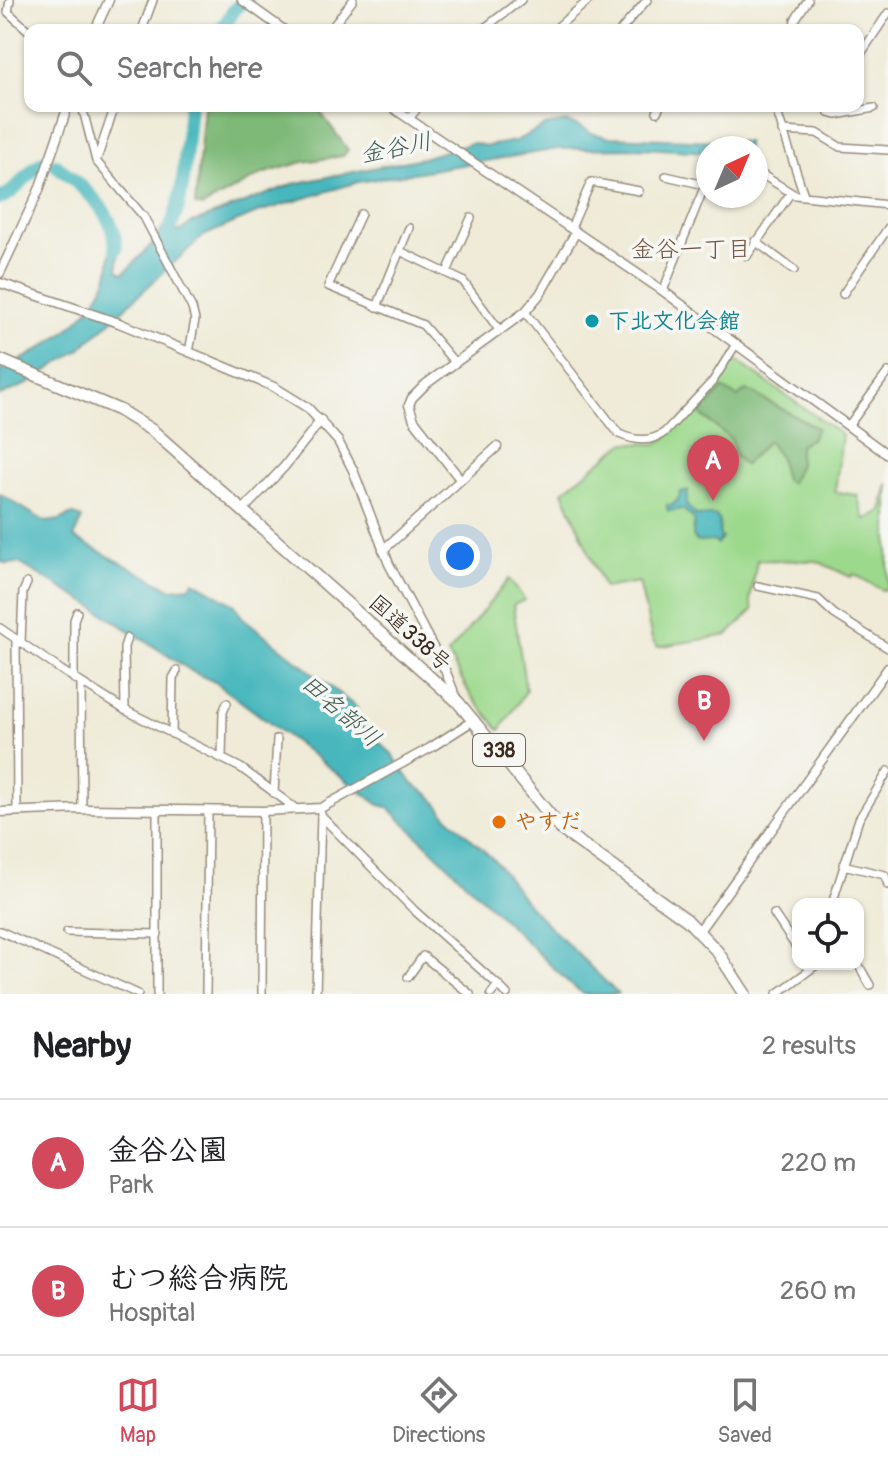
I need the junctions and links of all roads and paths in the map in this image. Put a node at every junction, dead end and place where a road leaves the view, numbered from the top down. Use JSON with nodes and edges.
{"nodes":[{"id":1,"x":10,"y":0,"type":"edge"},
{"id":2,"x":109,"y":0,"type":"edge"},
{"id":3,"x":153,"y":0,"type":"edge"},
{"id":4,"x":242,"y":0,"type":"edge"},
{"id":5,"x":353,"y":0,"type":"edge"},
{"id":6,"x":521,"y":0,"type":"edge"},
{"id":7,"x":589,"y":0,"type":"edge"},
{"id":8,"x":647,"y":0,"type":"edge"},
{"id":9,"x":808,"y":0,"type":"edge"},
{"id":10,"x":888,"y":13,"type":"edge"},
{"id":11,"x":98,"y":24,"type":"edge"},
{"id":12,"x":144,"y":24,"type":"edge"},
{"id":13,"x":276,"y":24,"type":"edge"},
{"id":14,"x":335,"y":24,"type":"edge"},
{"id":15,"x":490,"y":24,"type":"edge"},
{"id":16,"x":561,"y":24,"type":"edge"},
{"id":17,"x":626,"y":24,"type":"edge"},
{"id":18,"x":794,"y":24,"type":"edge"},
{"id":19,"x":24,"y":27,"type":"edge"},
{"id":20,"x":864,"y":49,"type":"edge"},
{"id":21,"x":874,"y":108,"type":"dead end"},
{"id":22,"x":864,"y":110,"type":"edge"},
{"id":23,"x":66,"y":112,"type":"edge"},
{"id":24,"x":84,"y":112,"type":"edge"},
{"id":25,"x":113,"y":112,"type":"edge"},
{"id":26,"x":399,"y":112,"type":"edge"},
{"id":27,"x":414,"y":112,"type":"edge"},
{"id":28,"x":777,"y":112,"type":"edge"},
{"id":29,"x":829,"y":112,"type":"edge"},
{"id":30,"x":852,"y":112,"type":"edge"},
{"id":31,"x":409,"y":119,"type":"junction"},
{"id":32,"x":782,"y":131,"type":"junction"},
{"id":33,"x":888,"y":150,"type":"edge"},
{"id":34,"x":96,"y":161,"type":"junction"},
{"id":35,"x":666,"y":176,"type":"dead end"},
{"id":36,"x":768,"y":179,"type":"edge"},
{"id":37,"x":639,"y":191,"type":"dead end"},
{"id":38,"x":790,"y":194,"type":"junction"},
{"id":39,"x":804,"y":195,"type":"junction"},
{"id":40,"x":888,"y":205,"type":"edge"},
{"id":41,"x":361,"y":214,"type":"dead end"},
{"id":42,"x":471,"y":218,"type":"dead end"},
{"id":43,"x":409,"y":228,"type":"dead end"},
{"id":44,"x":888,"y":228,"type":"edge"},
{"id":45,"x":574,"y":230,"type":"junction"},
{"id":46,"x":755,"y":241,"type":"junction"},
{"id":47,"x":400,"y":251,"type":"junction"},
{"id":48,"x":747,"y":256,"type":"dead end"},
{"id":49,"x":794,"y":270,"type":"dead end"},
{"id":50,"x":447,"y":272,"type":"junction"},
{"id":51,"x":0,"y":273,"type":"edge"},
{"id":52,"x":0,"y":283,"type":"edge"},
{"id":53,"x":663,"y":291,"type":"junction"},
{"id":54,"x":843,"y":294,"type":"dead end"},
{"id":55,"x":377,"y":307,"type":"junction"},
{"id":56,"x":525,"y":312,"type":"junction"},
{"id":57,"x":500,"y":331,"type":"junction"},
{"id":58,"x":736,"y":344,"type":"junction"},
{"id":59,"x":189,"y":352,"type":"junction"},
{"id":60,"x":3,"y":361,"type":"edge"},
{"id":61,"x":455,"y":363,"type":"junction"},
{"id":62,"x":888,"y":372,"type":"edge"},
{"id":63,"x":321,"y":420,"type":"junction"},
{"id":64,"x":849,"y":425,"type":"junction"},
{"id":65,"x":497,"y":447,"type":"dead end"},
{"id":66,"x":888,"y":455,"type":"edge"},
{"id":67,"x":460,"y":479,"type":"junction"},
{"id":68,"x":242,"y":511,"type":"junction"},
{"id":69,"x":383,"y":550,"type":"junction"},
{"id":70,"x":27,"y":583,"type":"dead end"},
{"id":71,"x":758,"y":586,"type":"dead end"},
{"id":72,"x":77,"y":612,"type":"dead end"},
{"id":73,"x":0,"y":628,"type":"edge"},
{"id":74,"x":127,"y":638,"type":"dead end"},
{"id":75,"x":18,"y":641,"type":"junction"},
{"id":76,"x":888,"y":648,"type":"edge"},
{"id":77,"x":888,"y":668,"type":"edge"},
{"id":78,"x":177,"y":671,"type":"dead end"},
{"id":79,"x":78,"y":681,"type":"junction"},
{"id":80,"x":458,"y":702,"type":"junction"},
{"id":81,"x":227,"y":703,"type":"dead end"},
{"id":82,"x":125,"y":710,"type":"junction"},
{"id":83,"x":474,"y":720,"type":"junction"},
{"id":84,"x":172,"y":734,"type":"junction"},
{"id":85,"x":277,"y":739,"type":"dead end"},
{"id":86,"x":222,"y":758,"type":"junction"},
{"id":87,"x":888,"y":771,"type":"edge"},
{"id":88,"x":274,"y":793,"type":"junction"},
{"id":89,"x":295,"y":808,"type":"junction"},
{"id":90,"x":82,"y":809,"type":"junction"},
{"id":91,"x":157,"y":810,"type":"junction"},
{"id":92,"x":208,"y":810,"type":"junction"},
{"id":93,"x":17,"y":811,"type":"junction"},
{"id":94,"x":263,"y":811,"type":"junction"},
{"id":95,"x":0,"y":812,"type":"edge"},
{"id":96,"x":321,"y":812,"type":"junction"},
{"id":97,"x":843,"y":865,"type":"junction"},
{"id":98,"x":888,"y":885,"type":"edge"},
{"id":99,"x":834,"y":898,"type":"edge"},
{"id":100,"x":774,"y":914,"type":"dead end"},
{"id":101,"x":0,"y":931,"type":"edge"},
{"id":102,"x":699,"y":931,"type":"junction"},
{"id":103,"x":67,"y":932,"type":"dead end"},
{"id":104,"x":158,"y":934,"type":"junction"},
{"id":105,"x":792,"y":941,"type":"edge"},
{"id":106,"x":807,"y":970,"type":"edge"},
{"id":107,"x":861,"y":970,"type":"edge"},
{"id":108,"x":408,"y":977,"type":"dead end"},
{"id":109,"x":498,"y":985,"type":"junction"},
{"id":110,"x":870,"y":985,"type":"dead end"},
{"id":111,"x":138,"y":994,"type":"edge"},
{"id":112,"x":157,"y":994,"type":"edge"},
{"id":113,"x":206,"y":994,"type":"edge"},
{"id":114,"x":262,"y":994,"type":"edge"},
{"id":115,"x":316,"y":994,"type":"edge"},
{"id":116,"x":470,"y":994,"type":"edge"},
{"id":117,"x":491,"y":994,"type":"edge"},
{"id":118,"x":507,"y":994,"type":"edge"},
{"id":119,"x":745,"y":994,"type":"edge"},
{"id":120,"x":777,"y":994,"type":"edge"}],
"edges":[{"from":1,"to":19,"type":"street"},
{"from":2,"to":11,"type":"street"},
{"from":3,"to":12,"type":"street"},
{"from":4,"to":13,"type":"street"},
{"from":5,"to":14,"type":"street"},
{"from":6,"to":15,"type":"street"},
{"from":7,"to":16,"type":"street"},
{"from":8,"to":17,"type":"street"},
{"from":9,"to":18,"type":"street"},
{"from":10,"to":20,"type":"street"},
{"from":21,"to":22,"type":"street"},
{"from":23,"to":51,"type":"street"},
{"from":24,"to":34,"type":"street"},
{"from":25,"to":34,"type":"street"},
{"from":26,"to":31,"type":"street"},
{"from":27,"to":31,"type":"street"},
{"from":28,"to":32,"type":"street"},
{"from":29,"to":30,"type":"street"},
{"from":31,"to":45,"type":"street"},
{"from":32,"to":33,"type":"street"},
{"from":32,"to":39,"type":"street"},
{"from":34,"to":59,"type":"street"},
{"from":35,"to":53,"type":"street"},
{"from":36,"to":38,"type":"street"},
{"from":37,"to":45,"type":"street"},
{"from":38,"to":39,"type":"street"},
{"from":38,"to":46,"type":"street"},
{"from":39,"to":40,"type":"street"},
{"from":41,"to":55,"type":"street"},
{"from":42,"to":50,"type":"street"},
{"from":43,"to":47,"type":"street"},
{"from":44,"to":54,"type":"street"},
{"from":45,"to":53,"type":"street"},
{"from":45,"to":56,"type":"street"},
{"from":46,"to":48,"type":"street"},
{"from":46,"to":49,"type":"street"},
{"from":47,"to":50,"type":"street"},
{"from":47,"to":55,"type":"street"},
{"from":50,"to":57,"type":"street"},
{"from":52,"to":59,"type":"street"},
{"from":53,"to":58,"type":"street"},
{"from":55,"to":61,"type":"street"},
{"from":56,"to":57,"type":"street"},
{"from":56,"to":58,"type":"street"},
{"from":57,"to":61,"type":"street"},
{"from":58,"to":64,"type":"street"},
{"from":59,"to":63,"type":"street"},
{"from":60,"to":68,"type":"highway","name":"国道338号","number":"338"},
{"from":61,"to":67,"type":"street"},
{"from":62,"to":64,"type":"street"},
{"from":63,"to":68,"type":"street"},
{"from":63,"to":69,"type":"street"},
{"from":64,"to":66,"type":"street"},
{"from":65,"to":67,"type":"street"},
{"from":67,"to":69,"type":"street"},
{"from":68,"to":80,"type":"highway","name":"国道338号","number":"338"},
{"from":69,"to":80,"type":"street"},
{"from":70,"to":75,"type":"street"},
{"from":71,"to":76,"type":"street"},
{"from":72,"to":79,"type":"street"},
{"from":73,"to":75,"type":"street"},
{"from":74,"to":82,"type":"street"},
{"from":75,"to":79,"type":"street"},
{"from":75,"to":93,"type":"street"},
{"from":77,"to":102,"type":"street"},
{"from":78,"to":84,"type":"street"},
{"from":79,"to":82,"type":"street"},
{"from":79,"to":90,"type":"street"},
{"from":80,"to":83,"type":"highway","name":"国道338号","number":"338"},
{"from":81,"to":86,"type":"street"},
{"from":82,"to":84,"type":"street"},
{"from":83,"to":96,"type":"street"},
{"from":83,"to":102,"type":"highway","name":"国道338号","number":"338"},
{"from":84,"to":86,"type":"street"},
{"from":85,"to":88,"type":"street"},
{"from":86,"to":88,"type":"street"},
{"from":87,"to":97,"type":"street"},
{"from":88,"to":89,"type":"street"},
{"from":89,"to":94,"type":"street"},
{"from":89,"to":96,"type":"street"},
{"from":90,"to":91,"type":"street"},
{"from":90,"to":93,"type":"street"},
{"from":91,"to":92,"type":"street"},
{"from":91,"to":104,"type":"street"},
{"from":92,"to":94,"type":"street"},
{"from":92,"to":113,"type":"street"},
{"from":93,"to":95,"type":"street"},
{"from":94,"to":114,"type":"street"},
{"from":96,"to":109,"type":"street"},
{"from":96,"to":115,"type":"street"},
{"from":97,"to":98,"type":"street"},
{"from":97,"to":99,"type":"street"},
{"from":100,"to":105,"type":"street"},
{"from":101,"to":111,"type":"street"},
{"from":102,"to":119,"type":"highway","name":"国道338号","number":"338"},
{"from":103,"to":104,"type":"street"},
{"from":104,"to":112,"type":"street"},
{"from":106,"to":120,"type":"street"},
{"from":107,"to":110,"type":"street"},
{"from":108,"to":116,"type":"street"},
{"from":109,"to":117,"type":"street"},
{"from":109,"to":118,"type":"street"}]}
